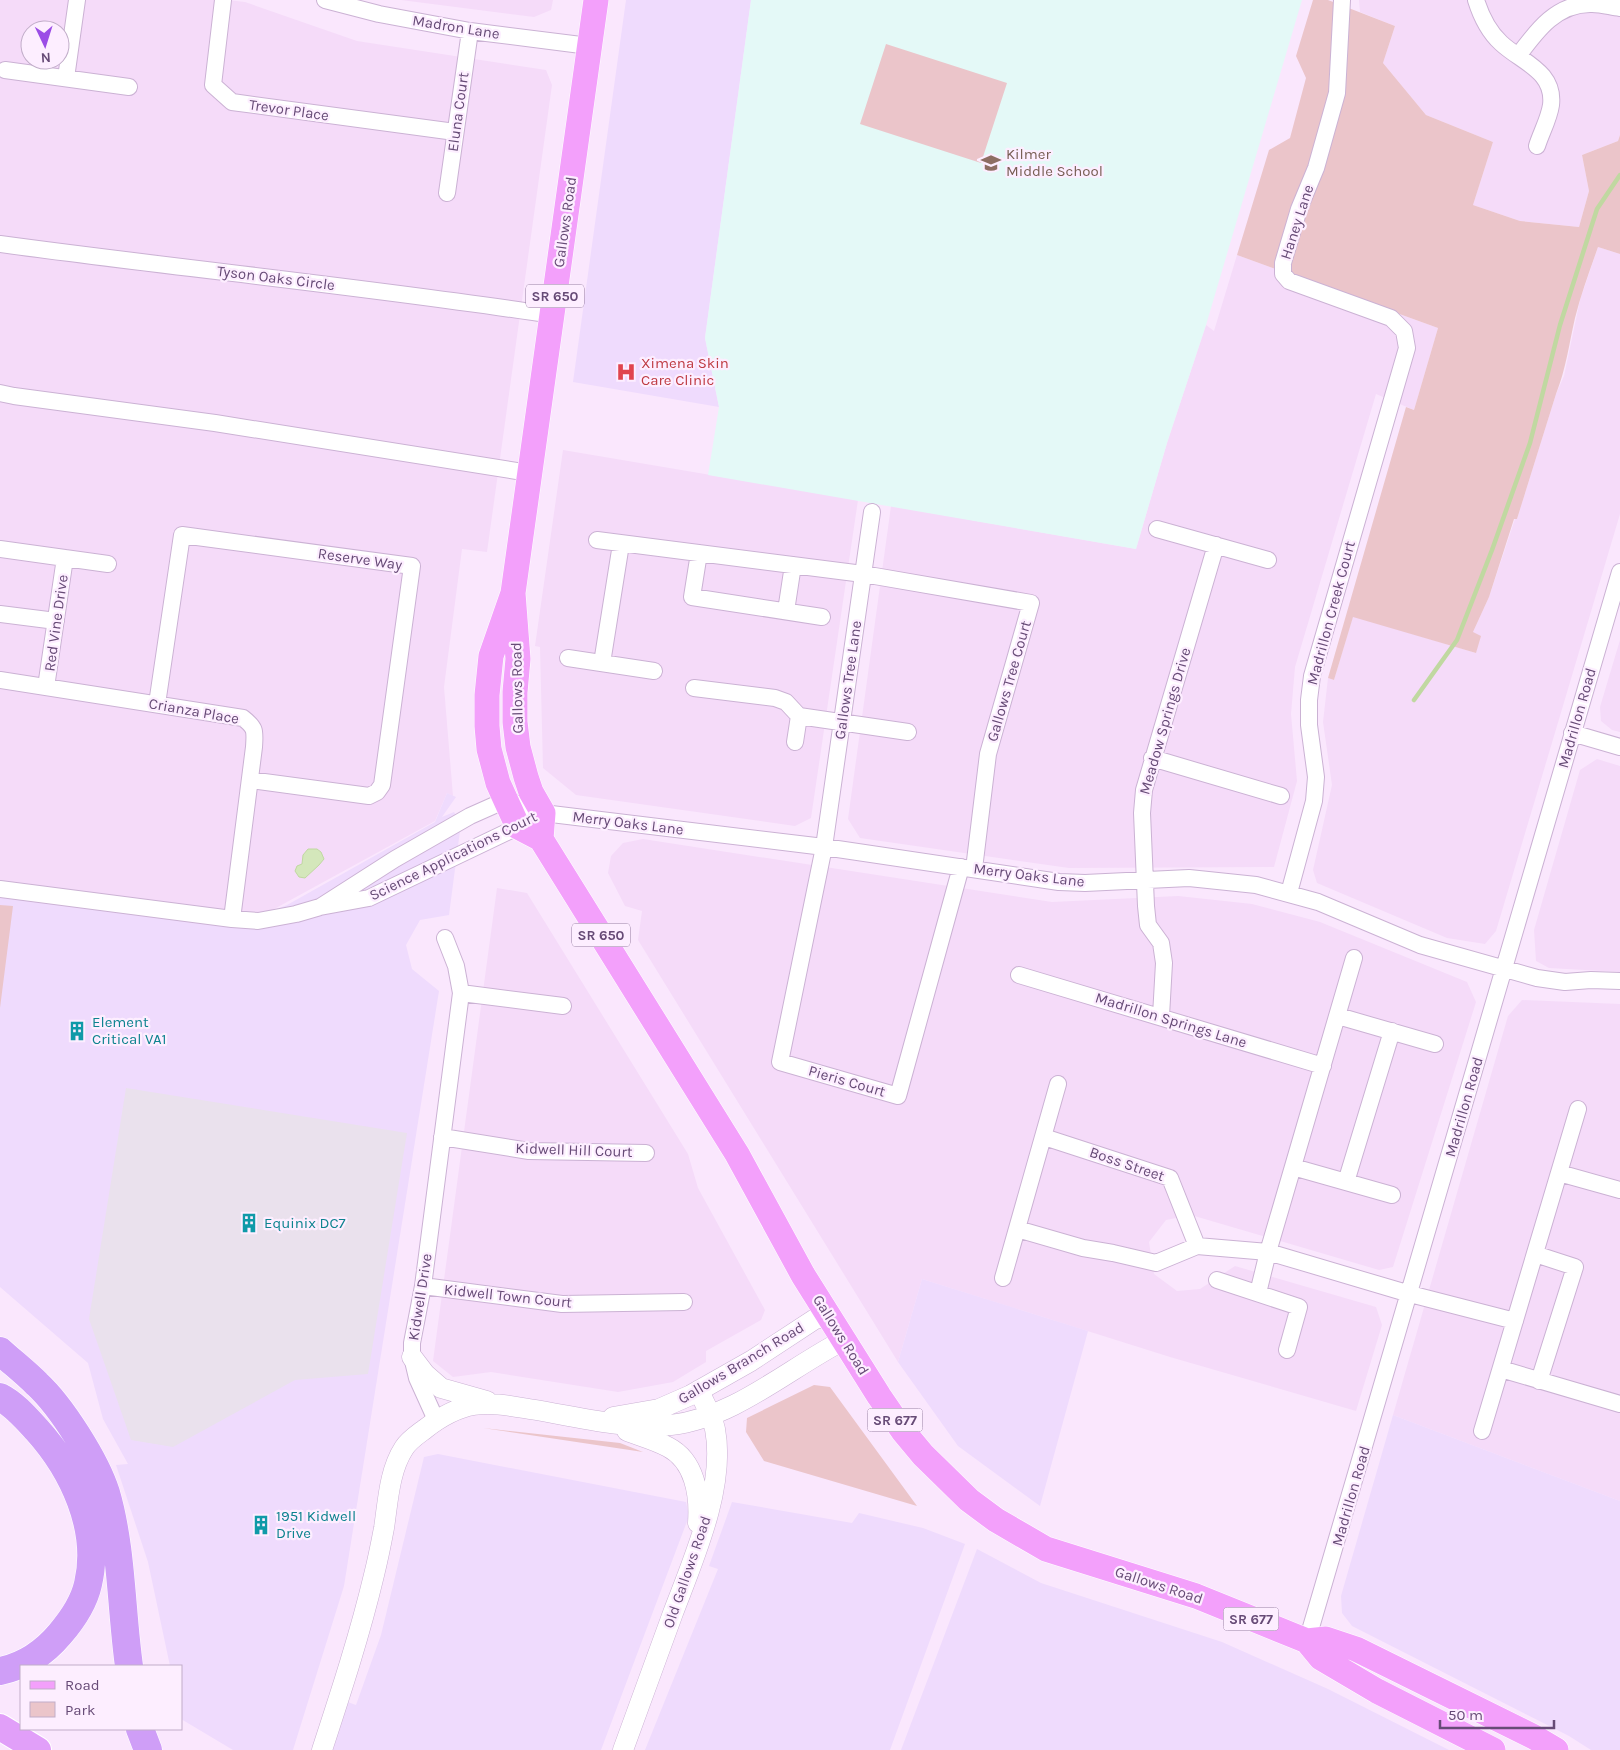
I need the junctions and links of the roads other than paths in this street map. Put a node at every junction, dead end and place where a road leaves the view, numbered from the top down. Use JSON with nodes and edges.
{"nodes":[{"id":1,"x":77,"y":0,"type":"edge"},
{"id":2,"x":224,"y":0,"type":"edge"},
{"id":3,"x":325,"y":0,"type":"edge"},
{"id":4,"x":596,"y":0,"type":"edge"},
{"id":5,"x":1342,"y":0,"type":"edge"},
{"id":6,"x":1476,"y":0,"type":"edge"},
{"id":7,"x":380,"y":7,"type":"edge"},
{"id":8,"x":1620,"y":8,"type":"edge"},
{"id":9,"x":470,"y":31,"type":"junction"},
{"id":10,"x":589,"y":46,"type":"junction"},
{"id":11,"x":1518,"y":56,"type":"junction"},
{"id":12,"x":4,"y":70,"type":"dead end"},
{"id":13,"x":66,"y":78,"type":"junction"},
{"id":14,"x":129,"y":87,"type":"dead end"},
{"id":15,"x":455,"y":132,"type":"junction"},
{"id":16,"x":1537,"y":146,"type":"dead end"},
{"id":17,"x":447,"y":193,"type":"dead end"},
{"id":18,"x":0,"y":244,"type":"edge"},
{"id":19,"x":552,"y":315,"type":"junction"},
{"id":20,"x":1402,"y":367,"type":"joint"},
{"id":21,"x":0,"y":393,"type":"edge"},
{"id":22,"x":530,"y":473,"type":"junction"},
{"id":23,"x":872,"y":512,"type":"dead end"},
{"id":24,"x":1158,"y":529,"type":"dead end"},
{"id":25,"x":597,"y":540,"type":"dead end"},
{"id":26,"x":621,"y":544,"type":"junction"},
{"id":27,"x":1216,"y":545,"type":"junction"},
{"id":28,"x":0,"y":549,"type":"edge"},
{"id":29,"x":699,"y":553,"type":"junction"},
{"id":30,"x":65,"y":558,"type":"junction"},
{"id":31,"x":1268,"y":560,"type":"dead end"},
{"id":32,"x":108,"y":564,"type":"dead end"},
{"id":33,"x":793,"y":565,"type":"junction"},
{"id":34,"x":1620,"y":572,"type":"edge"},
{"id":35,"x":863,"y":574,"type":"junction"},
{"id":36,"x":514,"y":593,"type":"junction"},
{"id":37,"x":786,"y":611,"type":"junction"},
{"id":38,"x":0,"y":614,"type":"edge"},
{"id":39,"x":822,"y":617,"type":"dead end"},
{"id":40,"x":56,"y":621,"type":"junction"},
{"id":41,"x":568,"y":658,"type":"dead end"},
{"id":42,"x":602,"y":663,"type":"junction"},
{"id":43,"x":654,"y":671,"type":"dead end"},
{"id":44,"x":0,"y":680,"type":"edge"},
{"id":45,"x":46,"y":688,"type":"junction"},
{"id":46,"x":694,"y":688,"type":"dead end"},
{"id":47,"x":157,"y":704,"type":"junction"},
{"id":48,"x":799,"y":716,"type":"junction"},
{"id":49,"x":843,"y":723,"type":"junction"},
{"id":50,"x":908,"y":732,"type":"dead end"},
{"id":51,"x":1572,"y":733,"type":"junction"},
{"id":52,"x":796,"y":742,"type":"dead end"},
{"id":53,"x":1620,"y":747,"type":"edge"},
{"id":54,"x":1152,"y":758,"type":"junction"},
{"id":55,"x":250,"y":780,"type":"junction"},
{"id":56,"x":1281,"y":796,"type":"dead end"},
{"id":57,"x":506,"y":800,"type":"junction"},
{"id":58,"x":543,"y":813,"type":"junction"},
{"id":59,"x":518,"y":827,"type":"junction"},
{"id":60,"x":542,"y":839,"type":"junction"},
{"id":61,"x":824,"y":847,"type":"junction"},
{"id":62,"x":968,"y":868,"type":"junction"},
{"id":63,"x":1144,"y":879,"type":"junction"},
{"id":64,"x":0,"y":889,"type":"edge"},
{"id":65,"x":1289,"y":893,"type":"junction"},
{"id":66,"x":320,"y":907,"type":"junction"},
{"id":67,"x":232,"y":919,"type":"junction"},
{"id":68,"x":445,"y":938,"type":"dead end"},
{"id":69,"x":1354,"y":958,"type":"dead end"},
{"id":70,"x":1504,"y":969,"type":"junction"},
{"id":71,"x":1019,"y":975,"type":"dead end"},
{"id":72,"x":1620,"y":981,"type":"edge"},
{"id":73,"x":461,"y":993,"type":"junction"},
{"id":74,"x":563,"y":1006,"type":"dead end"},
{"id":75,"x":1161,"y":1016,"type":"junction"},
{"id":76,"x":1338,"y":1016,"type":"junction"},
{"id":77,"x":1392,"y":1031,"type":"junction"},
{"id":78,"x":1435,"y":1044,"type":"dead end"},
{"id":79,"x":1323,"y":1066,"type":"junction"},
{"id":80,"x":1058,"y":1084,"type":"dead end"},
{"id":81,"x":1578,"y":1109,"type":"dead end"},
{"id":82,"x":442,"y":1137,"type":"junction"},
{"id":83,"x":1044,"y":1137,"type":"junction"},
{"id":84,"x":646,"y":1153,"type":"dead end"},
{"id":85,"x":1293,"y":1167,"type":"junction"},
{"id":86,"x":1559,"y":1173,"type":"junction"},
{"id":87,"x":1346,"y":1182,"type":"junction"},
{"id":88,"x":1620,"y":1190,"type":"edge"},
{"id":89,"x":1392,"y":1195,"type":"dead end"},
{"id":90,"x":1017,"y":1229,"type":"junction"},
{"id":91,"x":1197,"y":1246,"type":"junction"},
{"id":92,"x":1268,"y":1252,"type":"junction"},
{"id":93,"x":1535,"y":1254,"type":"junction"},
{"id":94,"x":1003,"y":1278,"type":"dead end"},
{"id":95,"x":1217,"y":1280,"type":"dead end"},
{"id":96,"x":423,"y":1286,"type":"junction"},
{"id":97,"x":1258,"y":1294,"type":"junction"},
{"id":98,"x":1410,"y":1294,"type":"junction"},
{"id":99,"x":684,"y":1302,"type":"dead end"},
{"id":100,"x":829,"y":1316,"type":"junction"},
{"id":101,"x":1515,"y":1321,"type":"junction"},
{"id":102,"x":844,"y":1340,"type":"junction"},
{"id":103,"x":1287,"y":1350,"type":"dead end"},
{"id":104,"x":0,"y":1351,"type":"edge"},
{"id":105,"x":412,"y":1357,"type":"junction"},
{"id":106,"x":1501,"y":1369,"type":"junction"},
{"id":107,"x":1539,"y":1381,"type":"junction"},
{"id":108,"x":699,"y":1390,"type":"junction"},
{"id":109,"x":0,"y":1397,"type":"edge"},
{"id":110,"x":498,"y":1404,"type":"junction"},
{"id":111,"x":1620,"y":1404,"type":"edge"},
{"id":112,"x":710,"y":1416,"type":"junction"},
{"id":113,"x":436,"y":1420,"type":"junction"},
{"id":114,"x":594,"y":1420,"type":"junction"},
{"id":115,"x":1482,"y":1431,"type":"dead end"},
{"id":116,"x":697,"y":1545,"type":"junction"},
{"id":117,"x":1307,"y":1641,"type":"junction"},
{"id":118,"x":20,"y":1665,"type":"edge"},
{"id":119,"x":21,"y":1665,"type":"edge"},
{"id":120,"x":129,"y":1665,"type":"edge"},
{"id":121,"x":0,"y":1671,"type":"edge"},
{"id":122,"x":0,"y":1727,"type":"edge"},
{"id":123,"x":140,"y":1730,"type":"edge"},
{"id":124,"x":38,"y":1750,"type":"edge"},
{"id":125,"x":148,"y":1750,"type":"edge"},
{"id":126,"x":322,"y":1750,"type":"edge"},
{"id":127,"x":623,"y":1750,"type":"edge"},
{"id":128,"x":1493,"y":1750,"type":"edge"},
{"id":129,"x":1556,"y":1750,"type":"edge"}],
"edges":[{"from":1,"to":13,"type":"street"},
{"from":2,"to":15,"type":"street","name":"Trevor Place"},
{"from":3,"to":7,"type":"street","name":"Madron Lane"},
{"from":4,"to":10,"type":"main road","name":"Gallows Road","number":"SR 650"},
{"from":5,"to":20,"type":"street","name":"Haney Lane"},
{"from":6,"to":11,"type":"street"},
{"from":7,"to":9,"type":"street","name":"Madron Lane"},
{"from":8,"to":11,"type":"street"},
{"from":9,"to":10,"type":"street","name":"Madron Lane"},
{"from":9,"to":15,"type":"street","name":"Eluna Court"},
{"from":10,"to":19,"type":"main road","name":"Gallows Road","number":"SR 650"},
{"from":11,"to":16,"type":"street"},
{"from":12,"to":13,"type":"street"},
{"from":13,"to":14,"type":"street"},
{"from":15,"to":17,"type":"street","name":"Eluna Court"},
{"from":18,"to":19,"type":"street","name":"Tyson Oaks Circle"},
{"from":19,"to":22,"type":"main road","name":"Gallows Road","number":"SR 650"},
{"from":20,"to":65,"type":"street","name":"Madrillon Creek Court"},
{"from":21,"to":22,"type":"street"},
{"from":22,"to":36,"type":"main road","name":"Gallows Road","number":"SR 650"},
{"from":23,"to":35,"type":"street","name":"Gallows Tree Lane"},
{"from":24,"to":27,"type":"street"},
{"from":25,"to":26,"type":"street"},
{"from":26,"to":29,"type":"street"},
{"from":26,"to":42,"type":"street"},
{"from":27,"to":31,"type":"street"},
{"from":27,"to":54,"type":"street","name":"Meadow Springs Drive"},
{"from":28,"to":30,"type":"street"},
{"from":29,"to":33,"type":"street"},
{"from":29,"to":37,"type":"street"},
{"from":30,"to":32,"type":"street"},
{"from":30,"to":40,"type":"street","name":"Red Vine Drive"},
{"from":33,"to":35,"type":"street"},
{"from":33,"to":37,"type":"street"},
{"from":34,"to":51,"type":"street","name":"Madrillon Road"},
{"from":35,"to":49,"type":"street","name":"Gallows Tree Lane"},
{"from":35,"to":62,"type":"street","name":"Gallows Tree Court"},
{"from":36,"to":57,"type":"main road","name":"Gallows Road","number":"SR 650"},
{"from":36,"to":58,"type":"main road","name":"Gallows Road","number":"SR 650"},
{"from":37,"to":39,"type":"street"},
{"from":38,"to":40,"type":"street"},
{"from":40,"to":45,"type":"street","name":"Red Vine Drive"},
{"from":41,"to":42,"type":"street"},
{"from":42,"to":43,"type":"street"},
{"from":44,"to":45,"type":"street","name":"Crianza Place"},
{"from":45,"to":47,"type":"street","name":"Crianza Place"},
{"from":46,"to":48,"type":"street"},
{"from":47,"to":55,"type":"street","name":"Crianza Place"},
{"from":47,"to":55,"type":"street","name":"Reserve Way"},
{"from":48,"to":49,"type":"street"},
{"from":48,"to":52,"type":"street"},
{"from":49,"to":50,"type":"street"},
{"from":49,"to":61,"type":"street","name":"Gallows Tree Lane"},
{"from":51,"to":53,"type":"street"},
{"from":51,"to":70,"type":"street","name":"Madrillon Road"},
{"from":54,"to":56,"type":"street"},
{"from":54,"to":63,"type":"street","name":"Meadow Springs Drive"},
{"from":55,"to":67,"type":"street","name":"Crianza Place"},
{"from":57,"to":58,"type":"street","name":"Science Applications Court"},
{"from":57,"to":59,"type":"main road","name":"Gallows Road","number":"SR 650"},
{"from":57,"to":66,"type":"street","name":"Science Applications Court"},
{"from":58,"to":59,"type":"street","name":"Science Applications Court"},
{"from":58,"to":60,"type":"main road"},
{"from":58,"to":61,"type":"street","name":"Merry Oaks Lane"},
{"from":59,"to":60,"type":"main road"},
{"from":59,"to":66,"type":"street","name":"Science Applications Court"},
{"from":60,"to":100,"type":"main road","name":"Gallows Road","number":"SR 650"},
{"from":61,"to":62,"type":"street","name":"Merry Oaks Lane"},
{"from":61,"to":62,"type":"street","name":"Pieris Court"},
{"from":62,"to":63,"type":"street","name":"Merry Oaks Lane"},
{"from":63,"to":65,"type":"street","name":"Merry Oaks Lane"},
{"from":63,"to":75,"type":"street","name":"Meadow Springs Drive"},
{"from":64,"to":67,"type":"street","name":"Science Applications Court"},
{"from":65,"to":70,"type":"street","name":"Merry Oaks Lane"},
{"from":66,"to":67,"type":"street","name":"Science Applications Court"},
{"from":68,"to":73,"type":"street","name":"Kidwell Drive"},
{"from":69,"to":76,"type":"street"},
{"from":70,"to":72,"type":"street","name":"Merry Oaks Lane"},
{"from":70,"to":98,"type":"street","name":"Madrillon Road"},
{"from":71,"to":75,"type":"street","name":"Madrillon Springs Lane"},
{"from":73,"to":74,"type":"street"},
{"from":73,"to":82,"type":"street","name":"Kidwell Drive"},
{"from":75,"to":79,"type":"street","name":"Madrillon Springs Lane"},
{"from":76,"to":77,"type":"street"},
{"from":76,"to":79,"type":"street"},
{"from":77,"to":78,"type":"street"},
{"from":77,"to":87,"type":"street"},
{"from":79,"to":85,"type":"street"},
{"from":80,"to":83,"type":"street"},
{"from":81,"to":86,"type":"street"},
{"from":82,"to":84,"type":"street","name":"Kidwell Hill Court"},
{"from":82,"to":96,"type":"street","name":"Kidwell Drive"},
{"from":83,"to":90,"type":"street"},
{"from":83,"to":91,"type":"street","name":"Boss Street"},
{"from":85,"to":87,"type":"street"},
{"from":85,"to":92,"type":"street"},
{"from":86,"to":88,"type":"street"},
{"from":86,"to":93,"type":"street"},
{"from":87,"to":89,"type":"street"},
{"from":90,"to":91,"type":"street"},
{"from":90,"to":94,"type":"street"},
{"from":91,"to":92,"type":"street"},
{"from":92,"to":97,"type":"street"},
{"from":92,"to":98,"type":"street"},
{"from":93,"to":101,"type":"street"},
{"from":93,"to":107,"type":"street"},
{"from":95,"to":97,"type":"street"},
{"from":96,"to":99,"type":"street","name":"Kidwell Town Court"},
{"from":96,"to":105,"type":"street","name":"Kidwell Drive"},
{"from":97,"to":103,"type":"street"},
{"from":98,"to":101,"type":"street"},
{"from":98,"to":117,"type":"street","name":"Madrillon Road"},
{"from":100,"to":102,"type":"main road","name":"Gallows Road","number":"SR 650"},
{"from":100,"to":108,"type":"street","name":"Gallows Branch Road"},
{"from":101,"to":106,"type":"street"},
{"from":102,"to":112,"type":"street","name":"Gallows Branch Road"},
{"from":102,"to":117,"type":"main road","name":"Gallows Road","number":"SR 677"},
{"from":104,"to":120,"type":"highway"},
{"from":105,"to":110,"type":"street"},
{"from":105,"to":113,"type":"street","name":"Kidwell Drive"},
{"from":106,"to":107,"type":"street"},
{"from":106,"to":115,"type":"street"},
{"from":107,"to":111,"type":"street"},
{"from":108,"to":112,"type":"street","name":"Old Gallows Road"},
{"from":108,"to":114,"type":"street","name":"Gallows Branch Road"},
{"from":109,"to":119,"type":"highway"},
{"from":110,"to":113,"type":"street","name":"Gallows Branch Road"},
{"from":110,"to":114,"type":"street","name":"Gallows Branch Road"},
{"from":112,"to":114,"type":"street","name":"Gallows Branch Road"},
{"from":112,"to":116,"type":"street","name":"Old Gallows Road"},
{"from":113,"to":126,"type":"street"},
{"from":114,"to":116,"type":"street"},
{"from":116,"to":127,"type":"street","name":"Old Gallows Road"},
{"from":117,"to":128,"type":"main road","name":"Gallows Road","number":"SR 677"},
{"from":117,"to":129,"type":"main road","name":"Gallows Road","number":"SR 677"},
{"from":118,"to":121,"type":"highway"},
{"from":122,"to":124,"type":"highway"},
{"from":123,"to":125,"type":"highway"}]}
